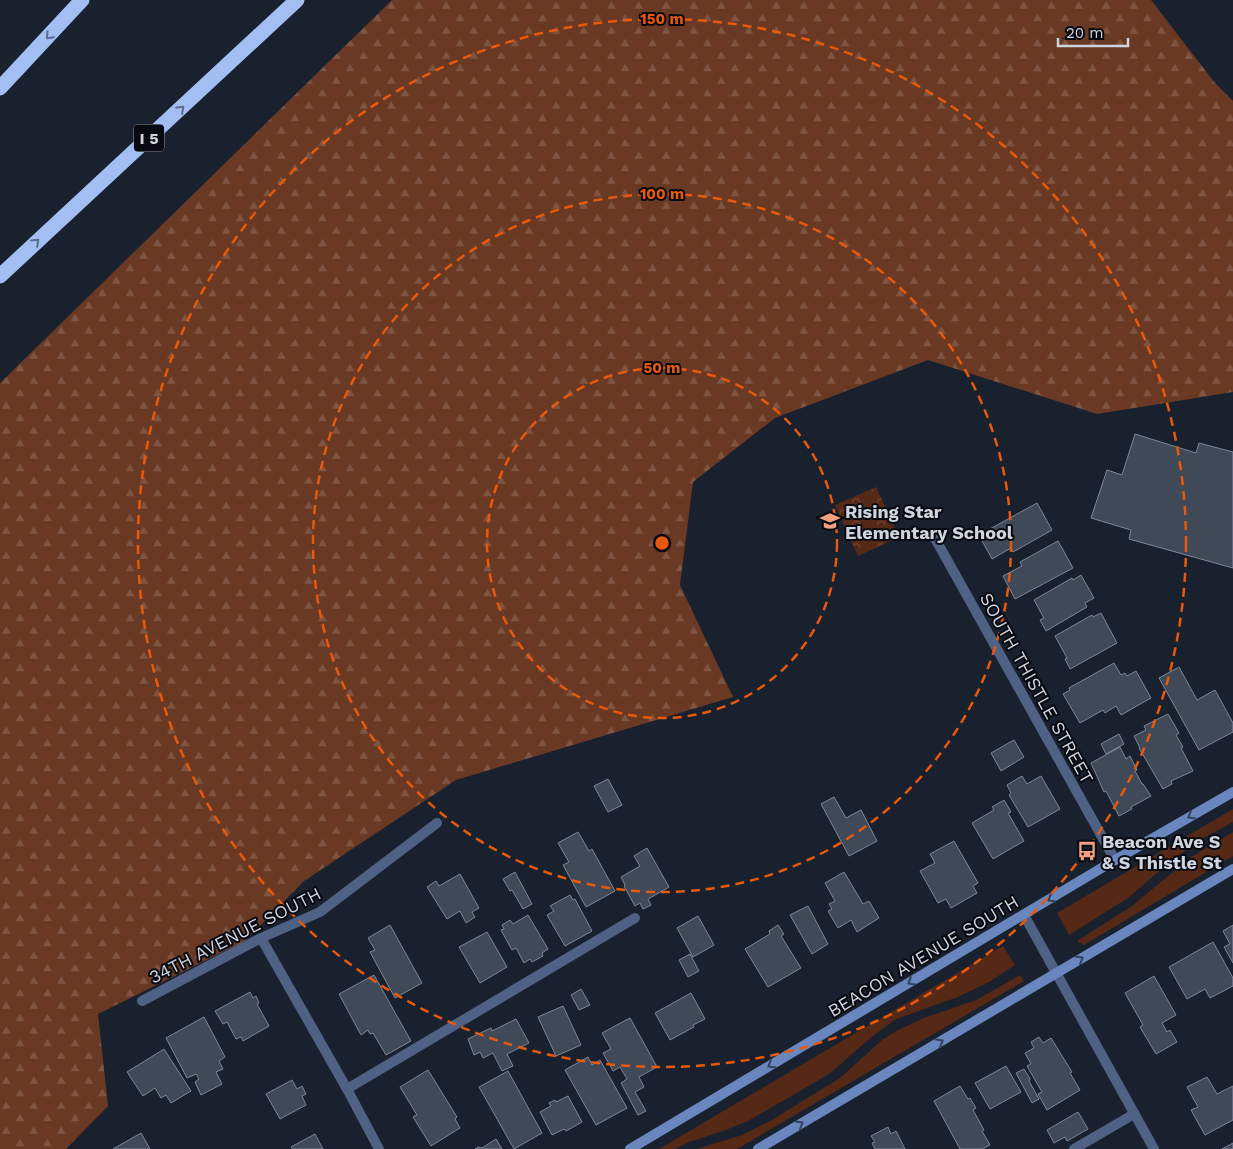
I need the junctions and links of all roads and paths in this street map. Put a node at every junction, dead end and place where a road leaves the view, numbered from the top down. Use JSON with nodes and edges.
{"nodes":[{"id":1,"x":82,"y":0,"type":"edge"},
{"id":2,"x":297,"y":0,"type":"edge"},
{"id":3,"x":0,"y":88,"type":"edge"},
{"id":4,"x":0,"y":276,"type":"edge"},
{"id":5,"x":932,"y":533,"type":"dead end"},
{"id":6,"x":1233,"y":792,"type":"edge"},
{"id":7,"x":437,"y":822,"type":"dead end"},
{"id":8,"x":1115,"y":860,"type":"junction"},
{"id":9,"x":1233,"y":869,"type":"edge"},
{"id":10,"x":1024,"y":915,"type":"junction"},
{"id":11,"x":635,"y":918,"type":"dead end"},
{"id":12,"x":261,"y":938,"type":"junction"},
{"id":13,"x":1056,"y":974,"type":"junction"},
{"id":14,"x":142,"y":1001,"type":"dead end"},
{"id":15,"x":347,"y":1089,"type":"junction"},
{"id":16,"x":1134,"y":1114,"type":"junction"},
{"id":17,"x":379,"y":1149,"type":"edge"},
{"id":18,"x":630,"y":1149,"type":"edge"},
{"id":19,"x":758,"y":1149,"type":"edge"},
{"id":20,"x":1074,"y":1149,"type":"edge"},
{"id":21,"x":1154,"y":1149,"type":"edge"}],
"edges":[{"from":1,"to":3,"type":"highway","one_way":true},
{"from":4,"to":2,"type":"highway","number":"I 5","one_way":true},
{"from":5,"to":8,"type":"street","name":"SOUTH THISTLE STREET"},
{"from":6,"to":8,"type":"main road","name":"BEACON AVENUE SOUTH","one_way":true},
{"from":7,"to":12,"type":"street","name":"34TH AVENUE SOUTH"},
{"from":8,"to":10,"type":"main road","name":"BEACON AVENUE SOUTH","one_way":true},
{"from":13,"to":9,"type":"main road","one_way":true},
{"from":10,"to":13,"type":"street"},
{"from":10,"to":18,"type":"main road","name":"BEACON AVENUE SOUTH","one_way":true},
{"from":11,"to":15,"type":"street"},
{"from":12,"to":14,"type":"street","name":"34TH AVENUE SOUTH"},
{"from":12,"to":15,"type":"street"},
{"from":13,"to":16,"type":"street"},
{"from":19,"to":13,"type":"main road","one_way":true},
{"from":15,"to":17,"type":"street"},
{"from":16,"to":20,"type":"street"},
{"from":16,"to":21,"type":"street"}]}
